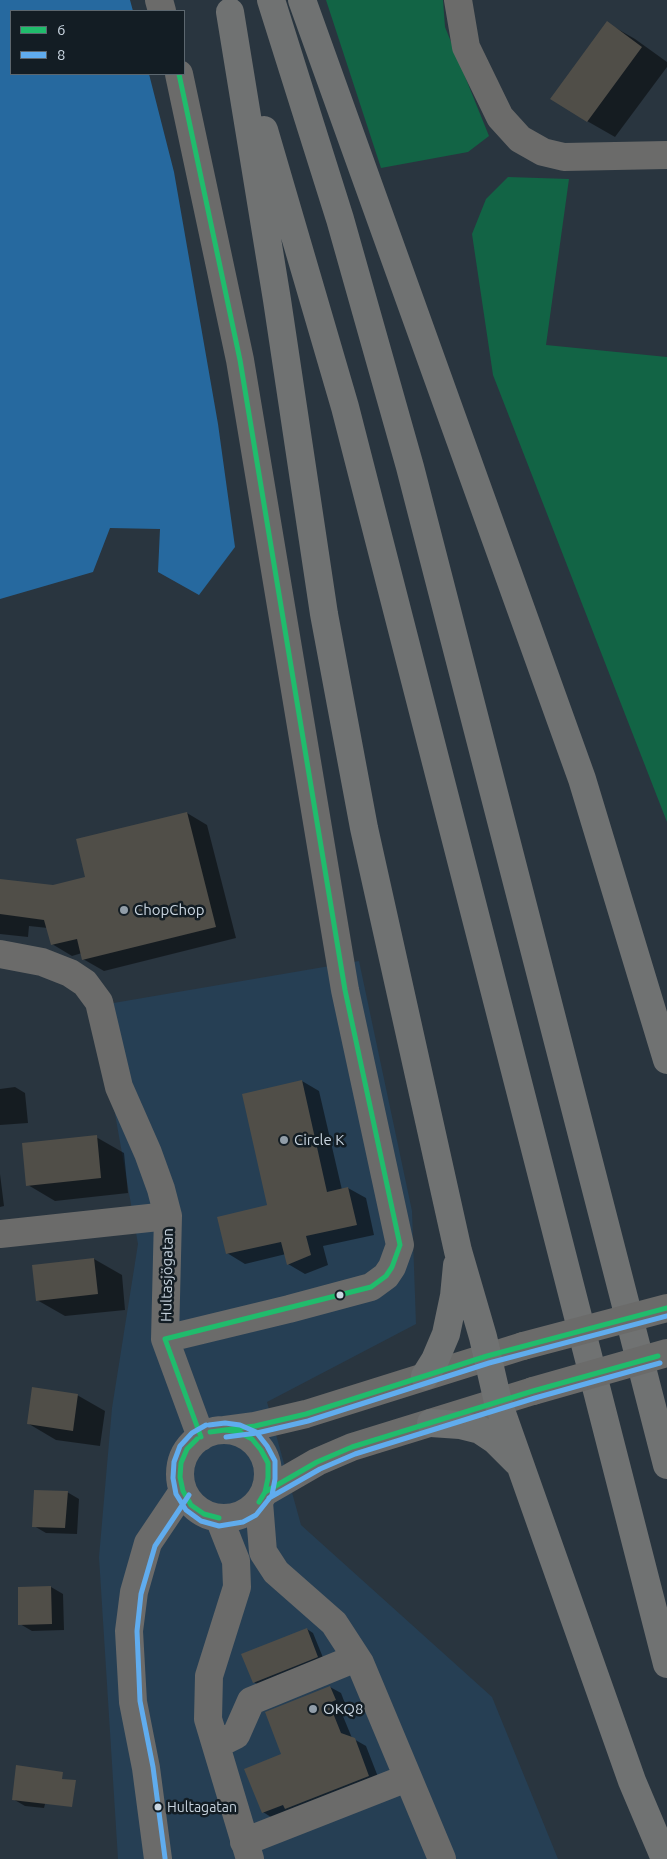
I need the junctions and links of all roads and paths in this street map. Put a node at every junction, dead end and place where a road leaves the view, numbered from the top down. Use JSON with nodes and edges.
{"nodes":[{"id":1,"x":271,"y":0,"type":"edge"},
{"id":2,"x":302,"y":0,"type":"edge"},
{"id":3,"x":458,"y":0,"type":"edge"},
{"id":4,"x":228,"y":6,"type":"edge"},
{"id":5,"x":179,"y":75,"type":"edge"},
{"id":6,"x":665,"y":148,"type":"edge"},
{"id":7,"x":0,"y":954,"type":"edge"},
{"id":8,"x":667,"y":1060,"type":"edge"},
{"id":9,"x":168,"y":1216,"type":"junction"},
{"id":10,"x":0,"y":1234,"type":"edge"},
{"id":11,"x":458,"y":1251,"type":"junction"},
{"id":12,"x":667,"y":1308,"type":"edge"},
{"id":13,"x":166,"y":1339,"type":"junction"},
{"id":14,"x":667,"y":1353,"type":"edge"},
{"id":15,"x":486,"y":1356,"type":"junction"},
{"id":16,"x":425,"y":1376,"type":"junction"},
{"id":17,"x":498,"y":1402,"type":"junction"},
{"id":18,"x":431,"y":1423,"type":"junction"},
{"id":19,"x":212,"y":1433,"type":"junction"},
{"id":20,"x":520,"y":1464,"type":"junction"},
{"id":21,"x":667,"y":1465,"type":"edge"},
{"id":22,"x":183,"y":1491,"type":"junction"},
{"id":23,"x":262,"y":1497,"type":"junction"},
{"id":24,"x":219,"y":1518,"type":"junction"},
{"id":25,"x":356,"y":1658,"type":"junction"},
{"id":26,"x":667,"y":1664,"type":"edge"},
{"id":27,"x":216,"y":1745,"type":"junction"},
{"id":28,"x":407,"y":1778,"type":"junction"},
{"id":29,"x":247,"y":1850,"type":"edge"},
{"id":30,"x":158,"y":1859,"type":"edge"},
{"id":31,"x":442,"y":1859,"type":"edge"},
{"id":32,"x":665,"y":1859,"type":"edge"}],
"edges":[{"from":1,"to":21,"type":"highway"},
{"from":2,"to":8,"type":"highway"},
{"from":3,"to":6,"type":"street"},
{"from":4,"to":11,"type":"highway"},
{"from":4,"to":26,"type":"highway"},
{"from":5,"to":13,"type":"street"},
{"from":7,"to":9,"type":"street"},
{"from":9,"to":10,"type":"street","name":"Hultasjögatan"},
{"from":9,"to":13,"type":"street","name":"Hultasjögatan"},
{"from":11,"to":15,"type":"highway"},
{"from":11,"to":16,"type":"highway"},
{"from":12,"to":15,"type":"street","bridge":true},
{"from":13,"to":19,"type":"street","name":"Hultasjögatan"},
{"from":14,"to":17,"type":"street","bridge":true},
{"from":15,"to":16,"type":"street"},
{"from":15,"to":17,"type":"highway"},
{"from":16,"to":19,"type":"street"},
{"from":17,"to":18,"type":"street"},
{"from":17,"to":20,"type":"highway"},
{"from":18,"to":20,"type":"highway"},
{"from":18,"to":23,"type":"street"},
{"from":19,"to":22,"type":"street"},
{"from":19,"to":23,"type":"street"},
{"from":20,"to":32,"type":"highway"},
{"from":22,"to":24,"type":"street"},
{"from":22,"to":30,"type":"street"},
{"from":23,"to":24,"type":"street"},
{"from":23,"to":25,"type":"street"},
{"from":24,"to":27,"type":"street"},
{"from":25,"to":27,"type":"street"},
{"from":25,"to":28,"type":"street"},
{"from":27,"to":29,"type":"street"},
{"from":28,"to":29,"type":"street"},
{"from":28,"to":31,"type":"street"}]}
